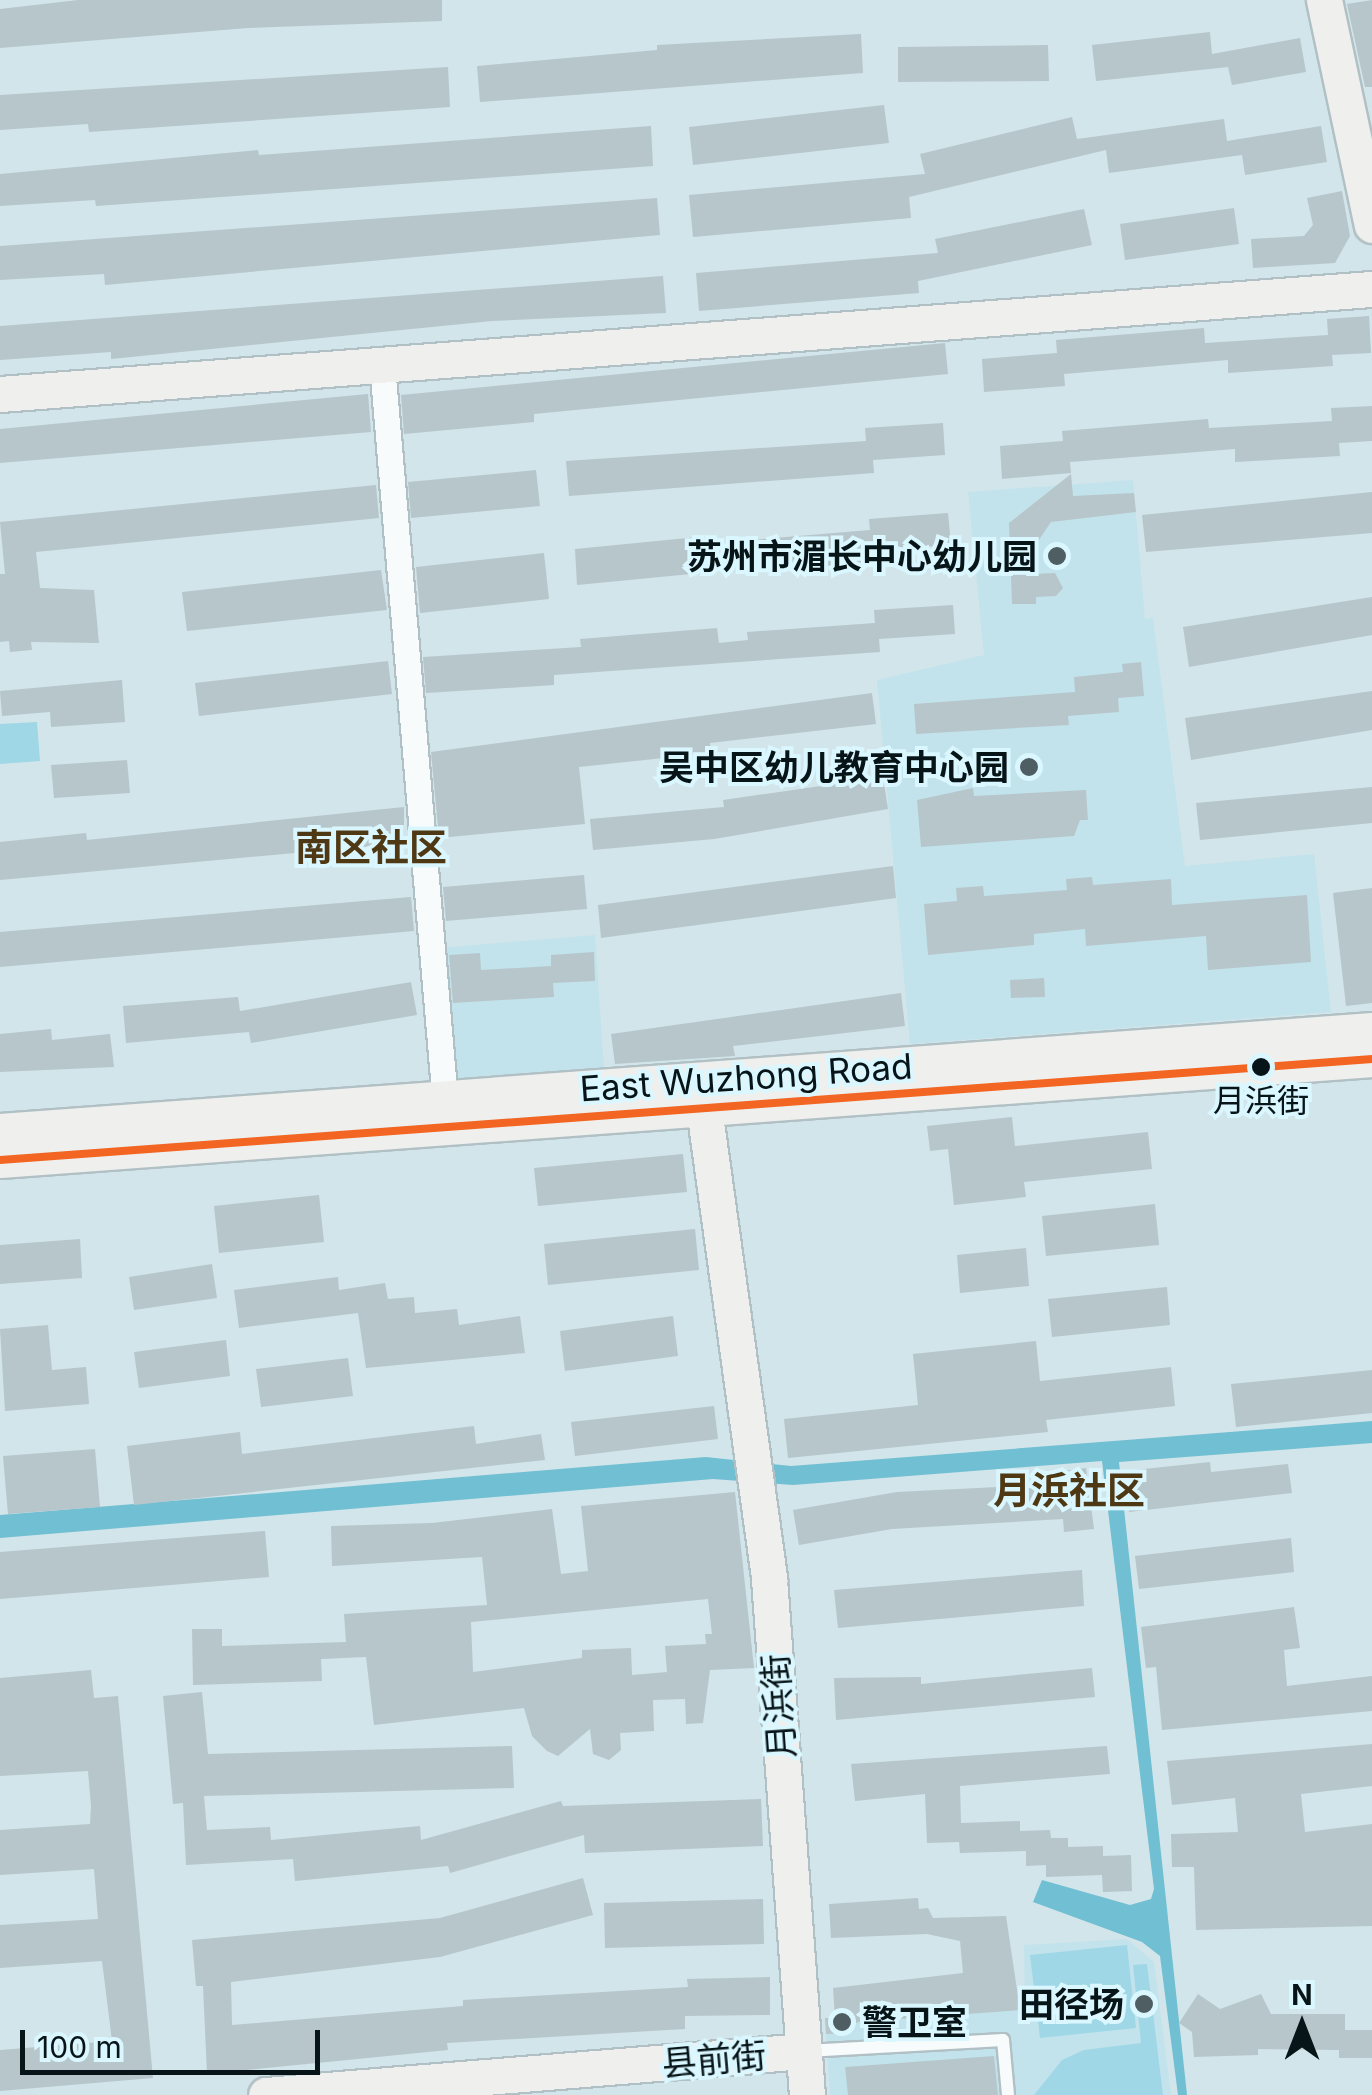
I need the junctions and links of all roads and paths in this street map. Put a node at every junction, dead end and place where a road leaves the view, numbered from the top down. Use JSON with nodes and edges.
{"nodes":[{"id":1,"x":1324,"y":0,"type":"edge"},
{"id":2,"x":1372,"y":226,"type":"edge"},
{"id":3,"x":1372,"y":289,"type":"edge"},
{"id":4,"x":382,"y":364,"type":"junction"},
{"id":5,"x":0,"y":394,"type":"edge"},
{"id":6,"x":1372,"y":1030,"type":"edge"},
{"id":7,"x":1372,"y":1059,"type":"edge"},
{"id":8,"x":702,"y":1095,"type":"junction"},
{"id":9,"x":445,"y":1101,"type":"junction"},
{"id":10,"x":0,"y":1131,"type":"edge"},
{"id":11,"x":0,"y":1160,"type":"edge"},
{"id":12,"x":803,"y":2051,"type":"junction"},
{"id":13,"x":266,"y":2095,"type":"edge"},
{"id":14,"x":807,"y":2095,"type":"edge"},
{"id":15,"x":1008,"y":2095,"type":"edge"}],
"edges":[{"from":1,"to":2,"type":"street"},
{"from":3,"to":4,"type":"street"},
{"from":4,"to":5,"type":"street"},
{"from":4,"to":9,"type":"street"},
{"from":6,"to":8,"type":"street","name":"East Wuzhong Road"},
{"from":7,"to":8,"type":"street","name":"East Wuzhong Road"},
{"from":8,"to":9,"type":"street","name":"East Wuzhong Road"},
{"from":8,"to":11,"type":"street","name":"East Wuzhong Road"},
{"from":8,"to":12,"type":"street","name":"月浜街"},
{"from":9,"to":10,"type":"street","name":"East Wuzhong Road"},
{"from":12,"to":13,"type":"street","name":"县前街"},
{"from":12,"to":14,"type":"street","name":"月浜街"},
{"from":12,"to":15,"type":"lane"}]}
